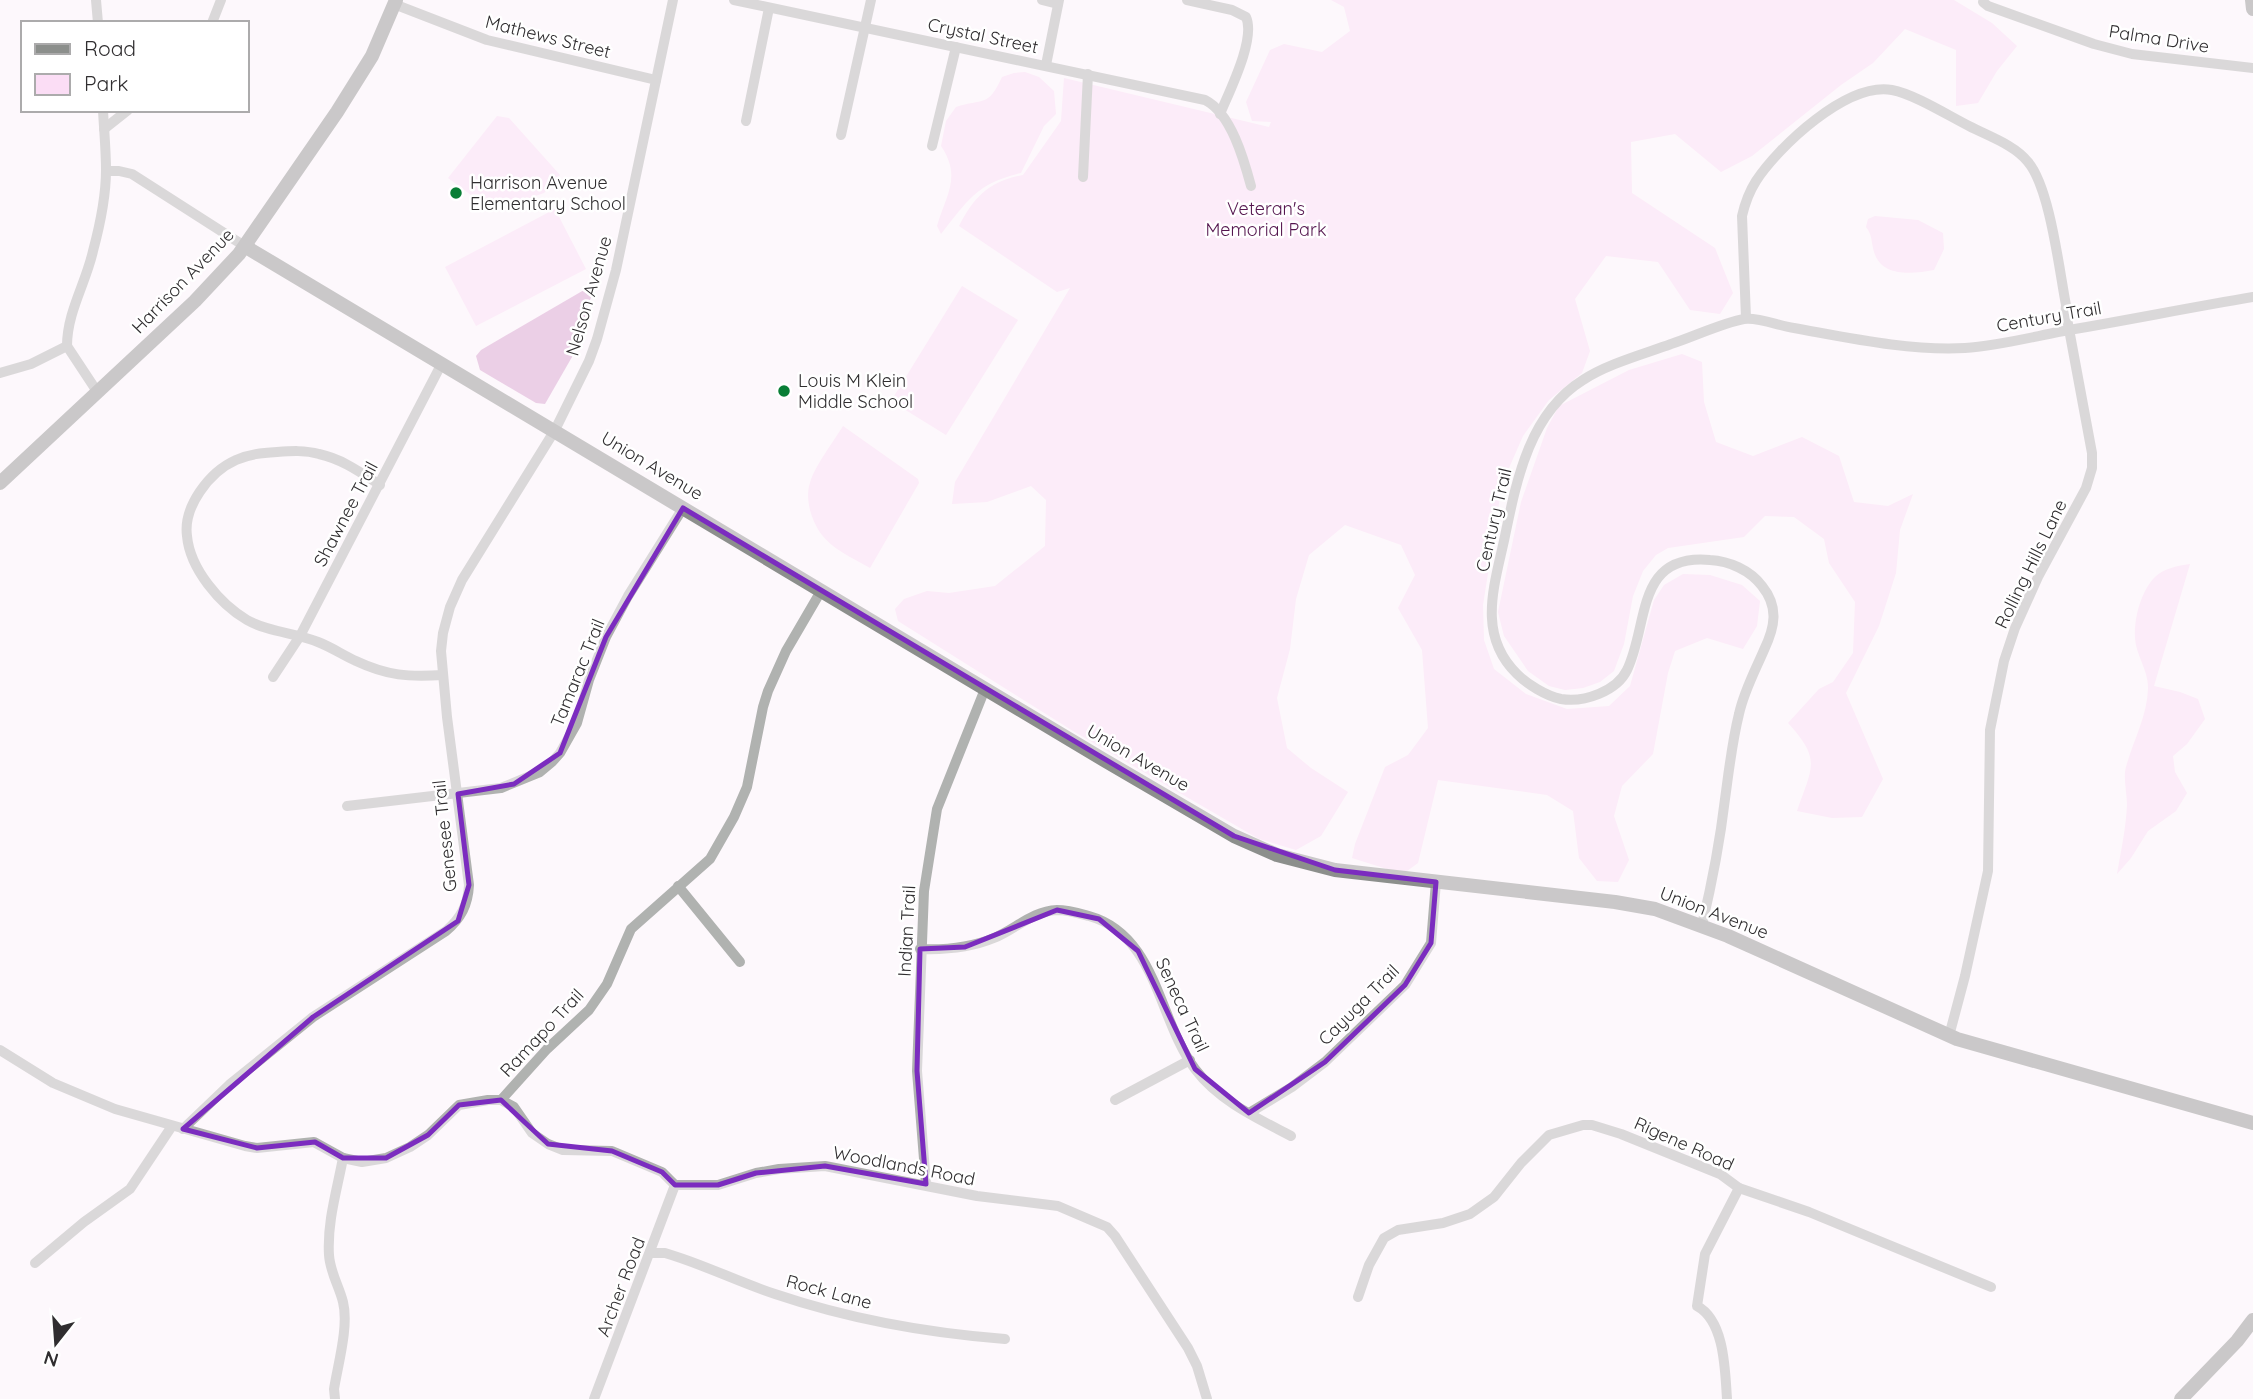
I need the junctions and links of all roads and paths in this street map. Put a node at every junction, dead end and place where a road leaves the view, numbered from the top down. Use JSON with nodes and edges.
{"nodes":[{"id":1,"x":96,"y":0,"type":"edge"},
{"id":2,"x":221,"y":0,"type":"edge"},
{"id":3,"x":673,"y":0,"type":"edge"},
{"id":4,"x":734,"y":0,"type":"edge"},
{"id":5,"x":871,"y":0,"type":"edge"},
{"id":6,"x":1042,"y":0,"type":"edge"},
{"id":7,"x":1187,"y":0,"type":"edge"},
{"id":8,"x":2252,"y":0,"type":"edge"},
{"id":9,"x":395,"y":2,"type":"edge"},
{"id":10,"x":1059,"y":2,"type":"edge"},
{"id":11,"x":1983,"y":2,"type":"edge"},
{"id":12,"x":769,"y":8,"type":"junction"},
{"id":13,"x":2253,"y":9,"type":"edge"},
{"id":14,"x":98,"y":21,"type":"edge"},
{"id":15,"x":213,"y":21,"type":"edge"},
{"id":16,"x":864,"y":28,"type":"junction"},
{"id":17,"x":956,"y":47,"type":"junction"},
{"id":18,"x":1046,"y":65,"type":"junction"},
{"id":19,"x":2253,"y":68,"type":"edge"},
{"id":20,"x":1088,"y":74,"type":"junction"},
{"id":21,"x":656,"y":80,"type":"junction"},
{"id":22,"x":103,"y":112,"type":"edge"},
{"id":23,"x":125,"y":112,"type":"edge"},
{"id":24,"x":1220,"y":114,"type":"junction"},
{"id":25,"x":746,"y":121,"type":"dead end"},
{"id":26,"x":104,"y":129,"type":"junction"},
{"id":27,"x":841,"y":135,"type":"dead end"},
{"id":28,"x":932,"y":146,"type":"dead end"},
{"id":29,"x":106,"y":172,"type":"junction"},
{"id":30,"x":1083,"y":177,"type":"dead end"},
{"id":31,"x":1251,"y":186,"type":"dead end"},
{"id":32,"x":246,"y":247,"type":"junction"},
{"id":33,"x":2253,"y":297,"type":"edge"},
{"id":34,"x":1746,"y":318,"type":"junction"},
{"id":35,"x":2065,"y":331,"type":"junction"},
{"id":36,"x":68,"y":346,"type":"junction"},
{"id":37,"x":442,"y":363,"type":"junction"},
{"id":38,"x":0,"y":373,"type":"edge"},
{"id":39,"x":98,"y":393,"type":"junction"},
{"id":40,"x":555,"y":430,"type":"junction"},
{"id":41,"x":0,"y":483,"type":"edge"},
{"id":42,"x":380,"y":485,"type":"junction"},
{"id":43,"x":684,"y":508,"type":"junction"},
{"id":44,"x":821,"y":591,"type":"junction"},
{"id":45,"x":300,"y":635,"type":"junction"},
{"id":46,"x":443,"y":675,"type":"junction"},
{"id":47,"x":273,"y":677,"type":"dead end"},
{"id":48,"x":985,"y":689,"type":"junction"},
{"id":49,"x":458,"y":793,"type":"junction"},
{"id":50,"x":347,"y":806,"type":"dead end"},
{"id":51,"x":1436,"y":882,"type":"junction"},
{"id":52,"x":678,"y":886,"type":"junction"},
{"id":53,"x":1702,"y":925,"type":"junction"},
{"id":54,"x":920,"y":949,"type":"junction"},
{"id":55,"x":740,"y":962,"type":"dead end"},
{"id":56,"x":1949,"y":1036,"type":"junction"},
{"id":57,"x":0,"y":1050,"type":"edge"},
{"id":58,"x":1190,"y":1060,"type":"junction"},
{"id":59,"x":500,"y":1100,"type":"junction"},
{"id":60,"x":1115,"y":1100,"type":"dead end"},
{"id":61,"x":1249,"y":1113,"type":"junction"},
{"id":62,"x":2253,"y":1123,"type":"edge"},
{"id":63,"x":177,"y":1127,"type":"junction"},
{"id":64,"x":1291,"y":1136,"type":"dead end"},
{"id":65,"x":343,"y":1158,"type":"junction"},
{"id":66,"x":926,"y":1184,"type":"junction"},
{"id":67,"x":675,"y":1185,"type":"junction"},
{"id":68,"x":1739,"y":1188,"type":"junction"},
{"id":69,"x":651,"y":1254,"type":"junction"},
{"id":70,"x":35,"y":1263,"type":"dead end"},
{"id":71,"x":1991,"y":1287,"type":"dead end"},
{"id":72,"x":1357,"y":1297,"type":"dead end"},
{"id":73,"x":2253,"y":1320,"type":"edge"},
{"id":74,"x":1005,"y":1339,"type":"dead end"},
{"id":75,"x":335,"y":1399,"type":"edge"},
{"id":76,"x":594,"y":1399,"type":"edge"},
{"id":77,"x":1207,"y":1399,"type":"edge"},
{"id":78,"x":1727,"y":1399,"type":"edge"},
{"id":79,"x":2181,"y":1399,"type":"edge"}],
"edges":[{"from":1,"to":14,"type":"street"},
{"from":2,"to":15,"type":"street"},
{"from":3,"to":21,"type":"street","name":"Nelson Avenue"},
{"from":4,"to":12,"type":"street","name":"Crystal Street"},
{"from":5,"to":16,"type":"street"},
{"from":6,"to":10,"type":"street"},
{"from":7,"to":24,"type":"street"},
{"from":8,"to":13,"type":"street"},
{"from":9,"to":21,"type":"street","name":"Mathews Street"},
{"from":9,"to":32,"type":"street","name":"Harrison Avenue"},
{"from":10,"to":18,"type":"street"},
{"from":11,"to":19,"type":"street","name":"Palma Drive"},
{"from":12,"to":16,"type":"street","name":"Crystal Street"},
{"from":12,"to":25,"type":"street"},
{"from":16,"to":17,"type":"street","name":"Crystal Street"},
{"from":16,"to":27,"type":"street"},
{"from":17,"to":18,"type":"street","name":"Crystal Street"},
{"from":17,"to":28,"type":"street"},
{"from":18,"to":20,"type":"street","name":"Crystal Street"},
{"from":20,"to":24,"type":"street","name":"Crystal Street"},
{"from":20,"to":30,"type":"street"},
{"from":21,"to":40,"type":"street","name":"Nelson Avenue"},
{"from":22,"to":26,"type":"street"},
{"from":23,"to":26,"type":"street"},
{"from":24,"to":31,"type":"street"},
{"from":26,"to":29,"type":"street"},
{"from":29,"to":32,"type":"street","name":"Union Avenue"},
{"from":29,"to":36,"type":"street"},
{"from":32,"to":37,"type":"street","name":"Union Avenue"},
{"from":32,"to":39,"type":"street","name":"Harrison Avenue"},
{"from":33,"to":35,"type":"street","name":"Century Trail"},
{"from":34,"to":35,"type":"street","name":"Century Trail"},
{"from":34,"to":35,"type":"street","name":"Rolling Hills Lane"},
{"from":34,"to":53,"type":"street","name":"Century Trail"},
{"from":35,"to":56,"type":"street","name":"Rolling Hills Lane"},
{"from":36,"to":38,"type":"street"},
{"from":36,"to":39,"type":"street"},
{"from":37,"to":40,"type":"street","name":"Union Avenue"},
{"from":37,"to":42,"type":"street","name":"Shawnee Trail"},
{"from":39,"to":41,"type":"street","name":"Harrison Avenue"},
{"from":40,"to":43,"type":"street","name":"Union Avenue"},
{"from":40,"to":46,"type":"street","name":"Genesee Trail"},
{"from":42,"to":45,"type":"street","name":"Shawnee Trail"},
{"from":42,"to":45,"type":"street"},
{"from":43,"to":44,"type":"street","name":"Union Avenue"},
{"from":43,"to":49,"type":"street","name":"Tamarac Trail"},
{"from":44,"to":48,"type":"street","name":"Union Avenue"},
{"from":44,"to":52,"type":"street","name":"Ramapo Trail"},
{"from":45,"to":46,"type":"street"},
{"from":45,"to":47,"type":"street","name":"Shawnee Trail"},
{"from":46,"to":49,"type":"street","name":"Genesee Trail"},
{"from":48,"to":51,"type":"street","name":"Union Avenue"},
{"from":48,"to":54,"type":"street","name":"Indian Trail"},
{"from":49,"to":50,"type":"street","name":"Tamarac Trail"},
{"from":49,"to":63,"type":"street","name":"Genesee Trail"},
{"from":51,"to":53,"type":"street","name":"Union Avenue"},
{"from":51,"to":61,"type":"street","name":"Cayuga Trail"},
{"from":52,"to":55,"type":"street"},
{"from":52,"to":59,"type":"street","name":"Ramapo Trail"},
{"from":53,"to":56,"type":"street","name":"Union Avenue"},
{"from":54,"to":58,"type":"street","name":"Seneca Trail"},
{"from":54,"to":66,"type":"street","name":"Indian Trail"},
{"from":56,"to":62,"type":"street","name":"Union Avenue"},
{"from":57,"to":63,"type":"street"},
{"from":58,"to":60,"type":"street"},
{"from":58,"to":61,"type":"street","name":"Seneca Trail"},
{"from":59,"to":65,"type":"street"},
{"from":59,"to":67,"type":"street"},
{"from":61,"to":64,"type":"street","name":"Seneca Trail"},
{"from":63,"to":65,"type":"street"},
{"from":63,"to":70,"type":"street"},
{"from":65,"to":75,"type":"street"},
{"from":66,"to":67,"type":"street","name":"Woodlands Road"},
{"from":66,"to":77,"type":"street","name":"Woodlands Road"},
{"from":67,"to":69,"type":"street","name":"Archer Road"},
{"from":68,"to":71,"type":"street","name":"Rigene Road"},
{"from":68,"to":72,"type":"street","name":"Rigene Road"},
{"from":68,"to":78,"type":"street"},
{"from":69,"to":74,"type":"street","name":"Rock Lane"},
{"from":69,"to":76,"type":"street","name":"Archer Road"},
{"from":73,"to":79,"type":"street"}]}
